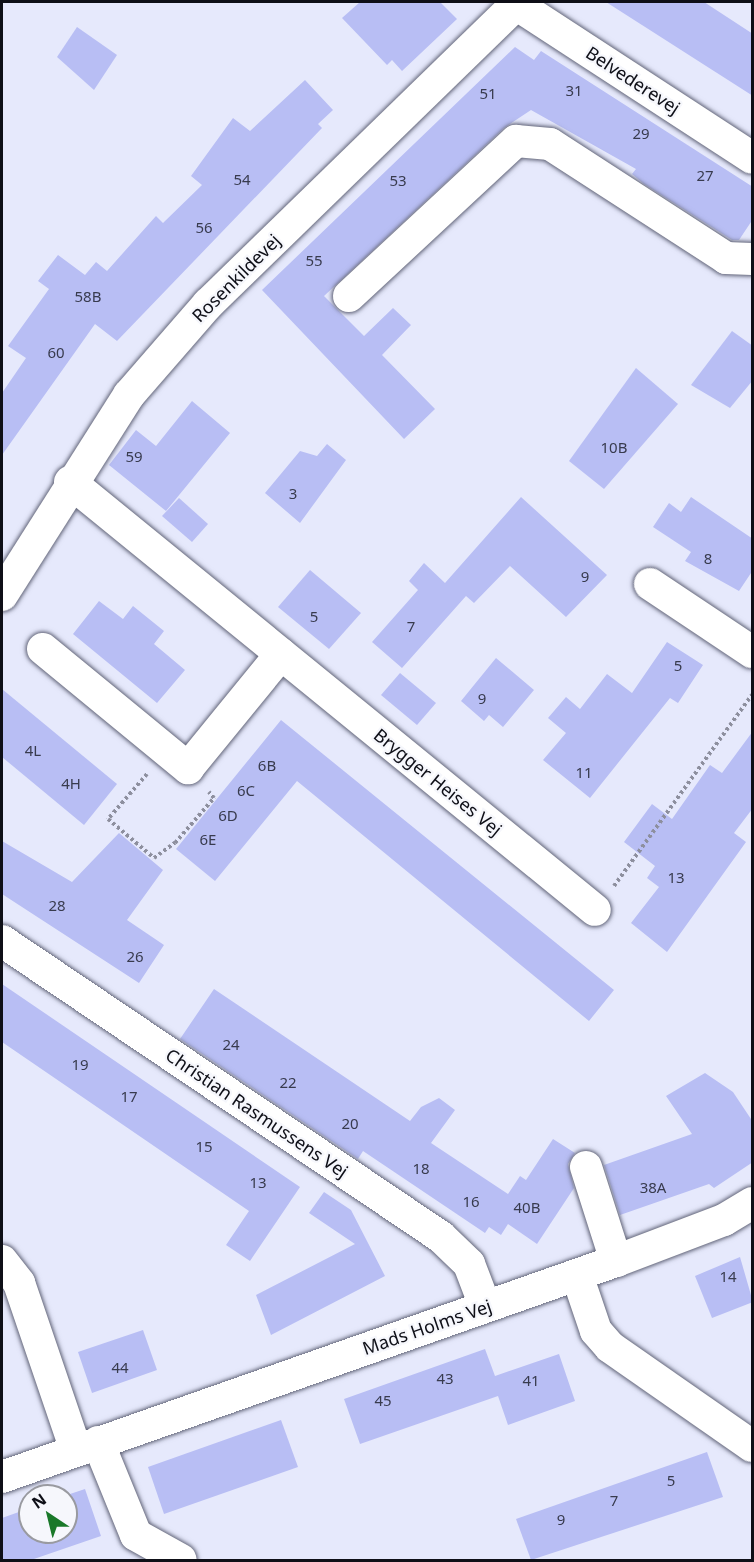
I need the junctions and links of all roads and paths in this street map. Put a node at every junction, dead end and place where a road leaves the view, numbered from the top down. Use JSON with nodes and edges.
{"nodes":[{"id":1,"x":516,"y":2,"type":"edge"},
{"id":2,"x":753,"y":158,"type":"edge"},
{"id":3,"x":753,"y":259,"type":"edge"},
{"id":4,"x":349,"y":296,"type":"dead end"},
{"id":5,"x":70,"y":482,"type":"junction"},
{"id":6,"x":650,"y":584,"type":"dead end"},
{"id":7,"x":2,"y":595,"type":"edge"},
{"id":8,"x":43,"y":650,"type":"dead end"},
{"id":9,"x":753,"y":652,"type":"edge"},
{"id":10,"x":281,"y":654,"type":"junction"},
{"id":11,"x":753,"y":695,"type":"edge"},
{"id":12,"x":177,"y":759,"type":"junction"},
{"id":13,"x":595,"y":910,"type":"joint"},
{"id":14,"x":2,"y":941,"type":"edge"},
{"id":15,"x":586,"y":1167,"type":"dead end"},
{"id":16,"x":753,"y":1203,"type":"edge"},
{"id":17,"x":616,"y":1261,"type":"junction"},
{"id":18,"x":2,"y":1262,"type":"edge"},
{"id":19,"x":578,"y":1275,"type":"junction"},
{"id":20,"x":485,"y":1306,"type":"junction"},
{"id":21,"x":87,"y":1446,"type":"junction"},
{"id":22,"x":753,"y":1446,"type":"edge"},
{"id":23,"x":2,"y":1477,"type":"edge"},
{"id":24,"x":181,"y":1560,"type":"edge"}],
"edges":[{"from":1,"to":2,"type":"street","name":"Belvederevej"},
{"from":1,"to":5,"type":"street","name":"Rosenkildevej"},
{"from":3,"to":4,"type":"street"},
{"from":5,"to":7,"type":"street","name":"Rosenkildevej"},
{"from":5,"to":10,"type":"street","name":"Brygger Heises Vej"},
{"from":6,"to":9,"type":"street"},
{"from":8,"to":12,"type":"street"},
{"from":10,"to":12,"type":"street"},
{"from":10,"to":13,"type":"street","name":"Brygger Heises Vej"},
{"from":11,"to":13,"type":"path"},
{"from":12,"to":12,"type":"path"},
{"from":14,"to":20,"type":"street","name":"Christian Rasmussens Vej"},
{"from":15,"to":17,"type":"street"},
{"from":16,"to":17,"type":"street","name":"Mads Holms Vej"},
{"from":17,"to":19,"type":"street","name":"Mads Holms Vej"},
{"from":18,"to":21,"type":"street"},
{"from":19,"to":20,"type":"street","name":"Mads Holms Vej"},
{"from":19,"to":22,"type":"street"},
{"from":20,"to":21,"type":"street","name":"Mads Holms Vej"},
{"from":21,"to":23,"type":"street","name":"Mads Holms Vej"},
{"from":21,"to":24,"type":"street"}]}
